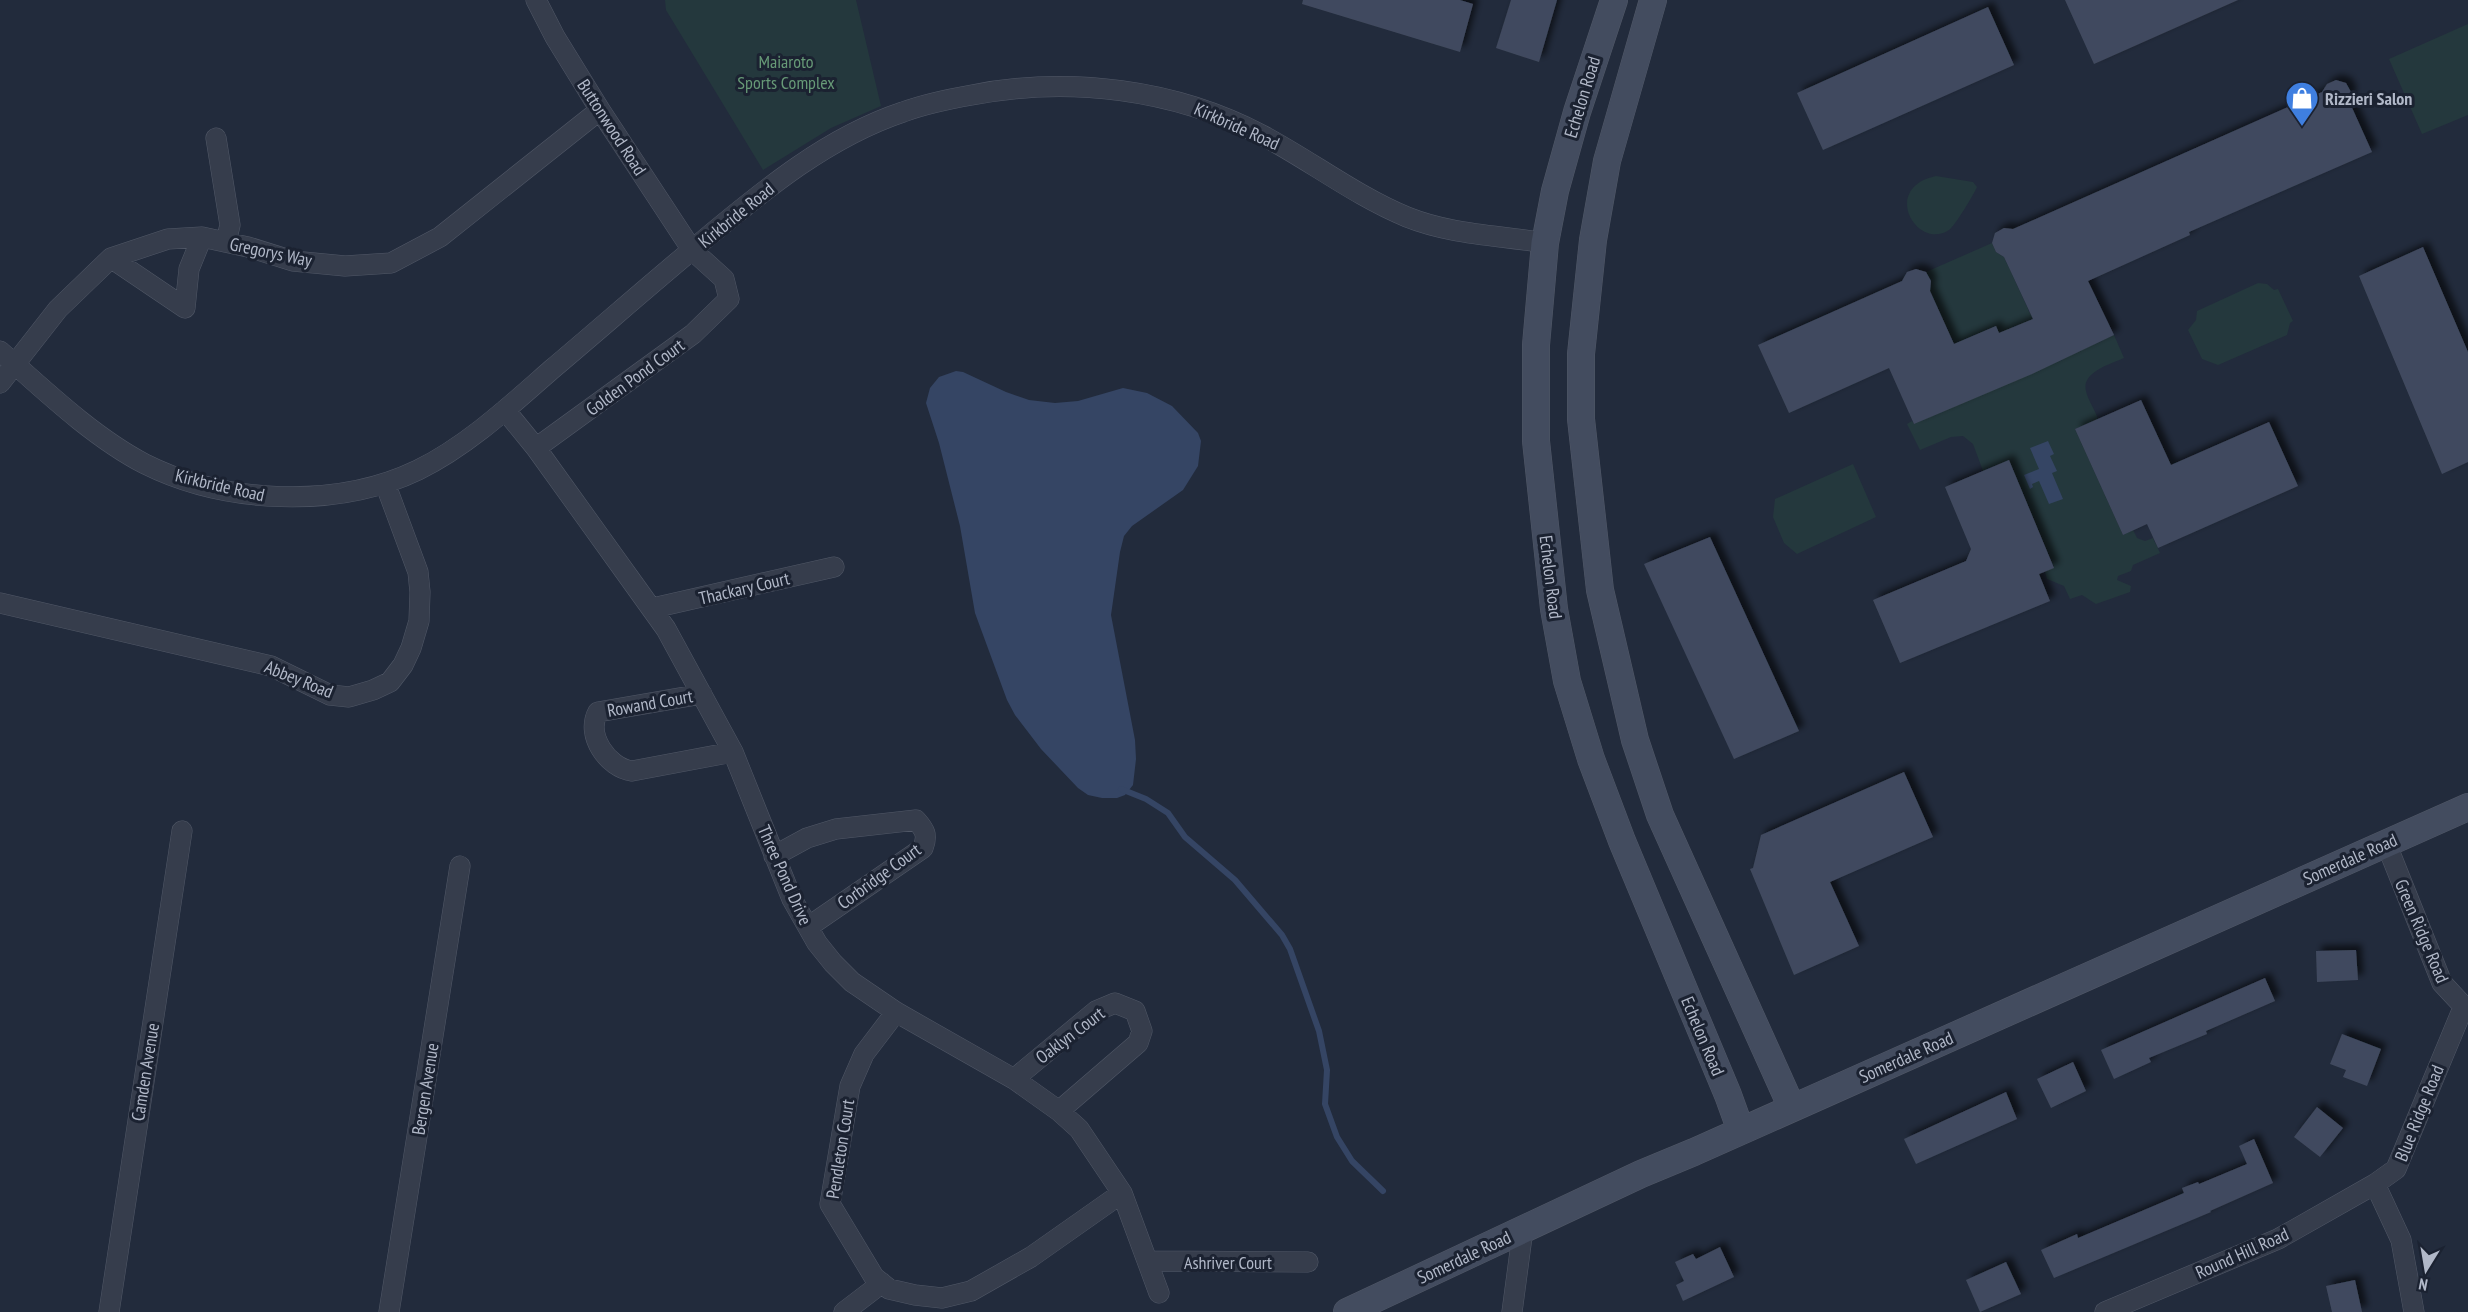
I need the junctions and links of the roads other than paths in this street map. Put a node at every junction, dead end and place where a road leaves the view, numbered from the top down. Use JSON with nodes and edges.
{"nodes":[{"id":1,"x":536,"y":0,"type":"edge"},
{"id":2,"x":1614,"y":0,"type":"edge"},
{"id":3,"x":1653,"y":0,"type":"edge"},
{"id":4,"x":600,"y":110,"type":"junction"},
{"id":5,"x":216,"y":138,"type":"dead end"},
{"id":6,"x":202,"y":237,"type":"junction"},
{"id":7,"x":226,"y":242,"type":"junction"},
{"id":8,"x":1545,"y":243,"type":"junction"},
{"id":9,"x":692,"y":250,"type":"junction"},
{"id":10,"x":111,"y":258,"type":"junction"},
{"id":11,"x":729,"y":299,"type":"joint"},
{"id":12,"x":0,"y":351,"type":"edge"},
{"id":13,"x":15,"y":364,"type":"junction"},
{"id":14,"x":0,"y":383,"type":"edge"},
{"id":15,"x":505,"y":410,"type":"junction"},
{"id":16,"x":536,"y":448,"type":"junction"},
{"id":17,"x":385,"y":483,"type":"junction"},
{"id":18,"x":834,"y":567,"type":"dead end"},
{"id":19,"x":0,"y":603,"type":"edge"},
{"id":20,"x":653,"y":608,"type":"junction"},
{"id":21,"x":702,"y":694,"type":"junction"},
{"id":22,"x":733,"y":752,"type":"junction"},
{"id":23,"x":2468,"y":807,"type":"edge"},
{"id":24,"x":182,"y":831,"type":"dead end"},
{"id":25,"x":2386,"y":843,"type":"junction"},
{"id":26,"x":774,"y":856,"type":"junction"},
{"id":27,"x":460,"y":866,"type":"dead end"},
{"id":28,"x":808,"y":927,"type":"junction"},
{"id":29,"x":2465,"y":1009,"type":"edge"},
{"id":30,"x":896,"y":1012,"type":"junction"},
{"id":31,"x":1014,"y":1079,"type":"junction"},
{"id":32,"x":1792,"y":1108,"type":"junction"},
{"id":33,"x":1059,"y":1111,"type":"junction"},
{"id":34,"x":1741,"y":1131,"type":"junction"},
{"id":35,"x":2375,"y":1184,"type":"junction"},
{"id":36,"x":1122,"y":1193,"type":"junction"},
{"id":37,"x":1523,"y":1229,"type":"junction"},
{"id":38,"x":1148,"y":1261,"type":"junction"},
{"id":39,"x":1308,"y":1262,"type":"dead end"},
{"id":40,"x":882,"y":1283,"type":"junction"},
{"id":41,"x":1159,"y":1293,"type":"dead end"},
{"id":42,"x":2124,"y":1308,"type":"edge"},
{"id":43,"x":109,"y":1312,"type":"edge"},
{"id":44,"x":389,"y":1312,"type":"edge"},
{"id":45,"x":844,"y":1312,"type":"edge"},
{"id":46,"x":1347,"y":1312,"type":"edge"},
{"id":47,"x":1512,"y":1312,"type":"edge"},
{"id":48,"x":2105,"y":1312,"type":"edge"},
{"id":49,"x":2414,"y":1312,"type":"edge"}],
"edges":[{"from":1,"to":4,"type":"street","name":"Buttonwood Road"},
{"from":2,"to":8,"type":"street","name":"Echelon Road"},
{"from":3,"to":32,"type":"street"},
{"from":4,"to":7,"type":"street","name":"Gregorys Way"},
{"from":4,"to":9,"type":"street","name":"Buttonwood Road"},
{"from":5,"to":7,"type":"street"},
{"from":6,"to":7,"type":"street","name":"Gregorys Way"},
{"from":6,"to":10,"type":"street","name":"Gregorys Way"},
{"from":6,"to":10,"type":"street"},
{"from":8,"to":9,"type":"street","name":"Kirkbride Road"},
{"from":8,"to":34,"type":"street","name":"Echelon Road"},
{"from":9,"to":11,"type":"street","name":"Buttonwood Road"},
{"from":9,"to":15,"type":"street","name":"Kirkbride Road"},
{"from":10,"to":13,"type":"street","name":"Gregorys Way"},
{"from":11,"to":16,"type":"street","name":"Golden Pond Court"},
{"from":12,"to":13,"type":"street","name":"Kirkbride Road"},
{"from":13,"to":14,"type":"street","name":"Gregorys Way"},
{"from":13,"to":17,"type":"street","name":"Kirkbride Road"},
{"from":15,"to":16,"type":"street","name":"Three Pond Drive"},
{"from":15,"to":17,"type":"street","name":"Kirkbride Road"},
{"from":16,"to":20,"type":"street","name":"Three Pond Drive"},
{"from":17,"to":19,"type":"street","name":"Abbey Road"},
{"from":18,"to":20,"type":"street","name":"Thackary Court"},
{"from":20,"to":21,"type":"street","name":"Three Pond Drive"},
{"from":21,"to":22,"type":"street","name":"Three Pond Drive"},
{"from":21,"to":22,"type":"street","name":"Rowand Court"},
{"from":22,"to":26,"type":"street","name":"Three Pond Drive"},
{"from":23,"to":25,"type":"street","name":"Somerdale Road"},
{"from":24,"to":43,"type":"street","name":"Camden Avenue"},
{"from":25,"to":29,"type":"street","name":"Green Ridge Road"},
{"from":25,"to":32,"type":"street","name":"Somerdale Road"},
{"from":26,"to":28,"type":"street","name":"Three Pond Drive"},
{"from":26,"to":28,"type":"street","name":"Corbridge Court"},
{"from":27,"to":44,"type":"street","name":"Bergen Avenue"},
{"from":28,"to":30,"type":"street","name":"Three Pond Drive"},
{"from":29,"to":35,"type":"street","name":"Blue Ridge Road"},
{"from":30,"to":31,"type":"street","name":"Three Pond Drive"},
{"from":30,"to":40,"type":"street","name":"Pendleton Court"},
{"from":31,"to":33,"type":"street","name":"Three Pond Drive"},
{"from":31,"to":33,"type":"street","name":"Oaklyn Court"},
{"from":32,"to":34,"type":"street","name":"Somerdale Road"},
{"from":33,"to":36,"type":"street","name":"Three Pond Drive"},
{"from":34,"to":37,"type":"street","name":"Somerdale Road"},
{"from":35,"to":42,"type":"street","name":"Round Hill Road"},
{"from":35,"to":49,"type":"street"},
{"from":36,"to":38,"type":"street","name":"Three Pond Drive"},
{"from":36,"to":40,"type":"street"},
{"from":37,"to":46,"type":"street","name":"Somerdale Road"},
{"from":37,"to":47,"type":"street"},
{"from":38,"to":39,"type":"street","name":"Ashriver Court"},
{"from":38,"to":41,"type":"street","name":"Three Pond Drive"},
{"from":40,"to":45,"type":"street"},
{"from":42,"to":48,"type":"street","name":"Round Hill Road"}]}
